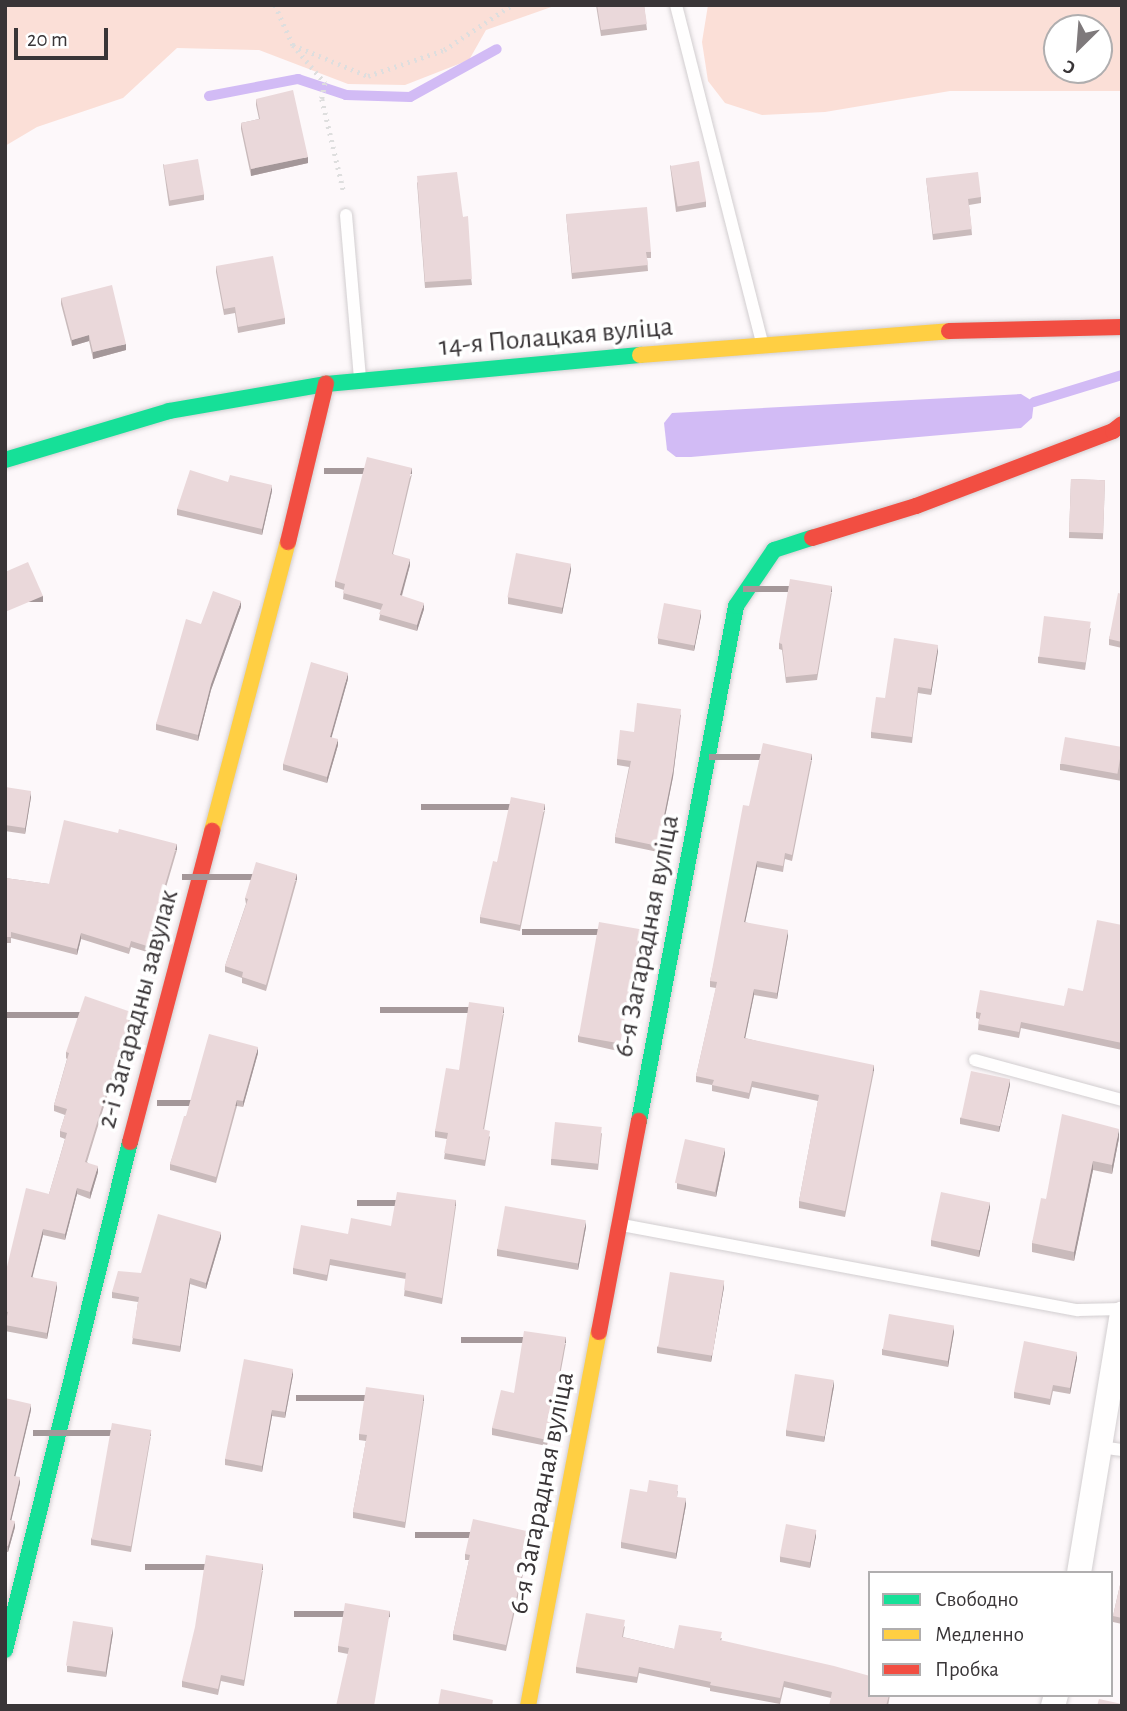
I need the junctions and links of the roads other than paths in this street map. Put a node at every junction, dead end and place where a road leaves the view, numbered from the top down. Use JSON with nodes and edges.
{"nodes":[{"id":1,"x":676,"y":5,"type":"edge"},
{"id":2,"x":346,"y":215,"type":"road end"},
{"id":3,"x":1122,"y":327,"type":"edge"},
{"id":4,"x":762,"y":344,"type":"junction"},
{"id":5,"x":360,"y":381,"type":"junction"},
{"id":6,"x":326,"y":384,"type":"junction"},
{"id":7,"x":1122,"y":424,"type":"edge"},
{"id":8,"x":5,"y":460,"type":"edge"},
{"id":9,"x":975,"y":1060,"type":"dead end"},
{"id":10,"x":1122,"y":1100,"type":"edge"},
{"id":11,"x":619,"y":1224,"type":"junction"},
{"id":12,"x":1122,"y":1312,"type":"edge"},
{"id":13,"x":1111,"y":1448,"type":"edge"},
{"id":14,"x":1080,"y":1571,"type":"edge"},
{"id":15,"x":5,"y":1650,"type":"edge"},
{"id":16,"x":528,"y":1706,"type":"edge"}],
"edges":[{"from":1,"to":4,"type":"lane"},
{"from":2,"to":5,"type":"lane"},
{"from":3,"to":4,"type":"street","name":"14-я Полацкая вуліца"},
{"from":4,"to":5,"type":"street","name":"14-я Полацкая вуліца"},
{"from":5,"to":6,"type":"street","name":"14-я Полацкая вуліца"},
{"from":6,"to":8,"type":"street","name":"14-я Полацкая вуліца"},
{"from":6,"to":15,"type":"street","name":"2-і Загарадны завулак"},
{"from":7,"to":11,"type":"street","name":"6-я Загарадная вуліца"},
{"from":9,"to":10,"type":"lane"},
{"from":11,"to":12,"type":"lane"},
{"from":11,"to":16,"type":"street","name":"6-я Загарадная вуліца"},
{"from":12,"to":13,"type":"street"},
{"from":13,"to":14,"type":"street"}]}
